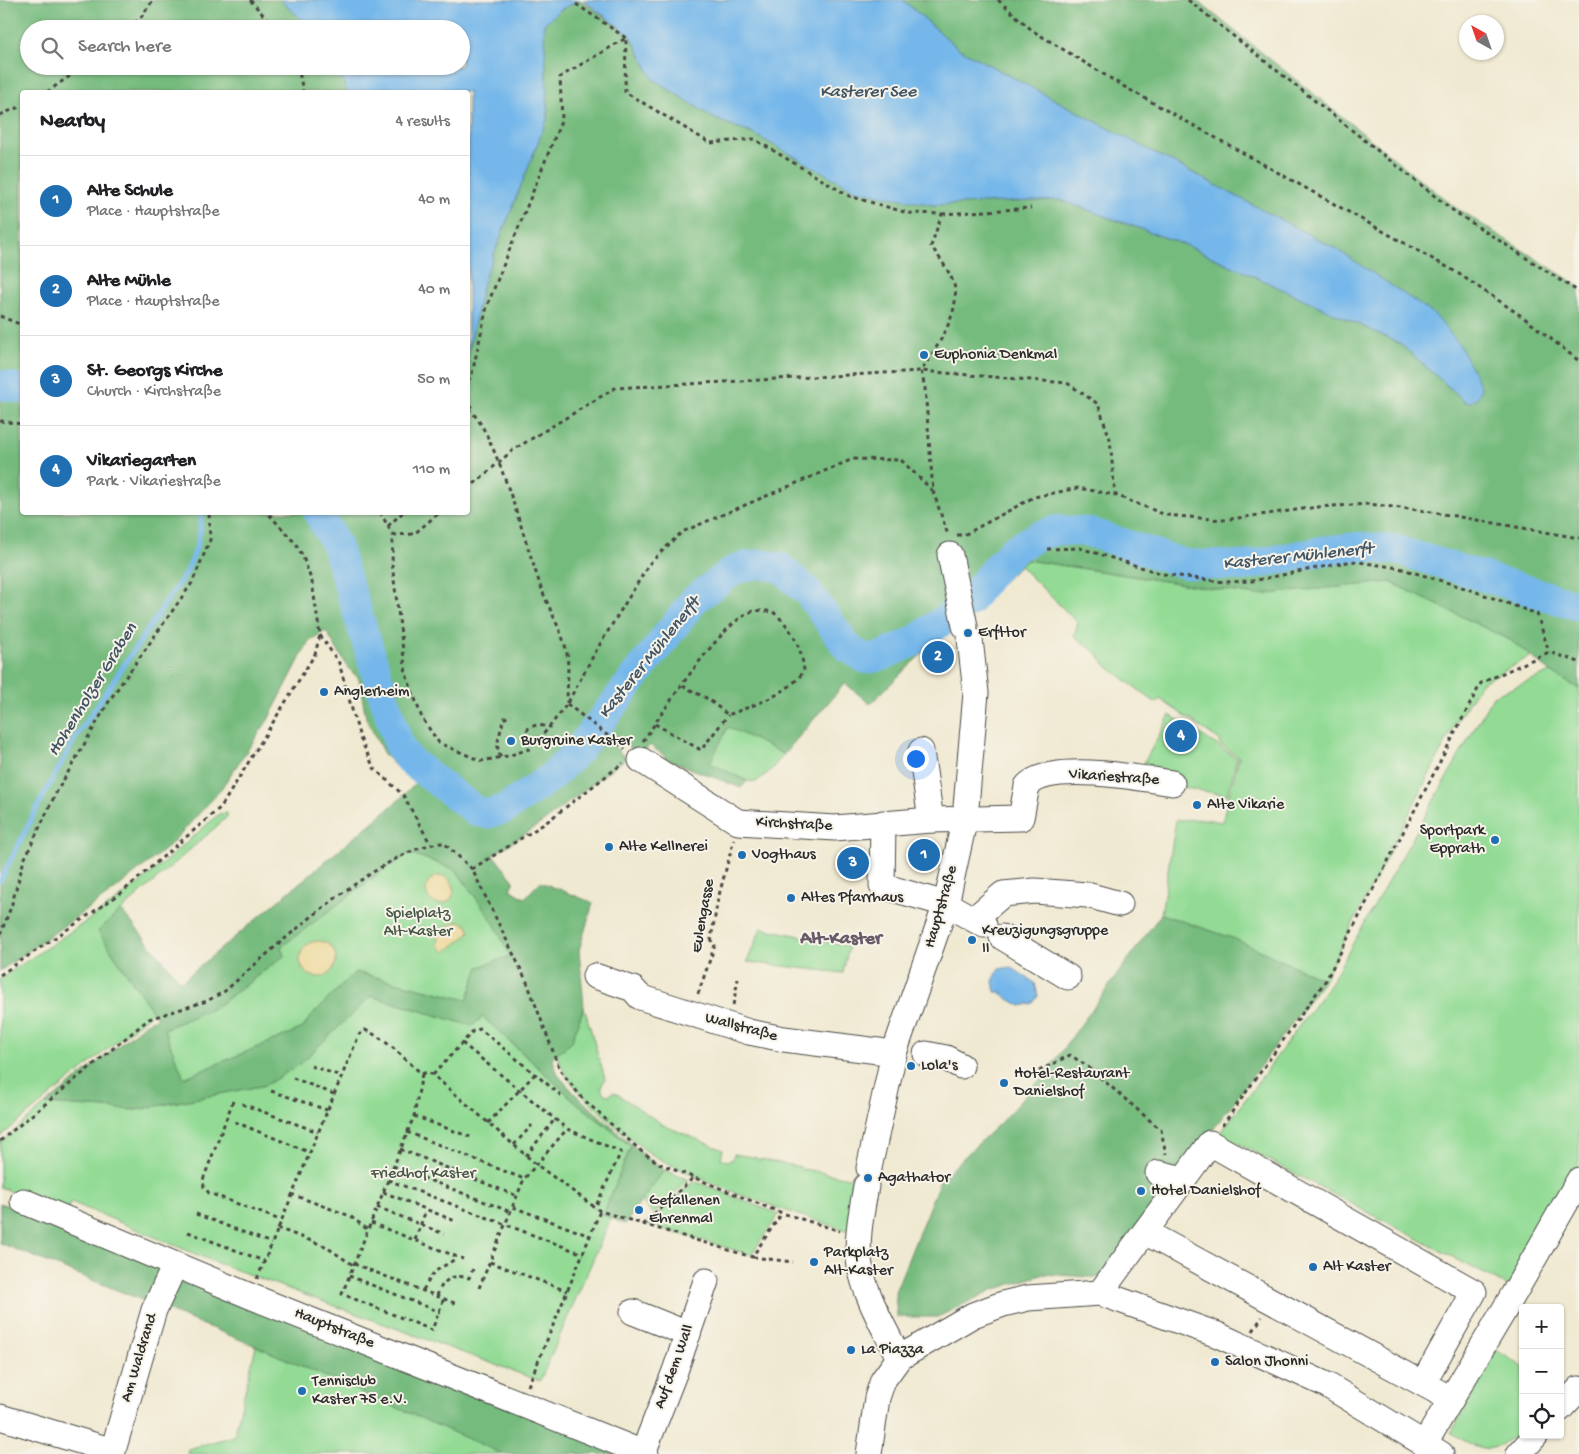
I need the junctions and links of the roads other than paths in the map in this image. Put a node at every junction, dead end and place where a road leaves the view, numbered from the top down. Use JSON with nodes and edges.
{"nodes":[{"id":1,"x":950,"y":555,"type":"dead end"},
{"id":2,"x":921,"y":750,"type":"dead end"},
{"id":3,"x":638,"y":758,"type":"road end"},
{"id":4,"x":1172,"y":783,"type":"dead end"},
{"id":5,"x":965,"y":818,"type":"junction"},
{"id":6,"x":931,"y":820,"type":"junction"},
{"id":7,"x":883,"y":823,"type":"junction"},
{"id":8,"x":946,"y":904,"type":"junction"},
{"id":9,"x":1120,"y":904,"type":"dead end"},
{"id":10,"x":986,"y":927,"type":"junction"},
{"id":11,"x":595,"y":976,"type":"dead end"},
{"id":12,"x":1068,"y":977,"type":"dead end"},
{"id":13,"x":907,"y":1051,"type":"junction"},
{"id":14,"x":961,"y":1066,"type":"dead end"},
{"id":15,"x":1579,"y":1180,"type":"edge"},
{"id":16,"x":23,"y":1201,"type":"dead end"},
{"id":17,"x":1145,"y":1232,"type":"junction"},
{"id":18,"x":175,"y":1265,"type":"junction"},
{"id":19,"x":706,"y":1281,"type":"dead end"},
{"id":20,"x":1100,"y":1292,"type":"junction"},
{"id":21,"x":1474,"y":1292,"type":"junction"},
{"id":22,"x":1509,"y":1302,"type":"junction"},
{"id":23,"x":633,"y":1312,"type":"dead end"},
{"id":24,"x":688,"y":1334,"type":"junction"},
{"id":25,"x":899,"y":1358,"type":"junction"},
{"id":26,"x":1422,"y":1383,"type":"junction"},
{"id":27,"x":1579,"y":1388,"type":"edge"},
{"id":28,"x":1451,"y":1399,"type":"junction"},
{"id":29,"x":1564,"y":1405,"type":"edge"},
{"id":30,"x":0,"y":1417,"type":"edge"},
{"id":31,"x":1532,"y":1439,"type":"edge"},
{"id":32,"x":1433,"y":1448,"type":"edge"},
{"id":33,"x":112,"y":1452,"type":"edge"},
{"id":34,"x":644,"y":1454,"type":"edge"},
{"id":35,"x":869,"y":1454,"type":"edge"},
{"id":36,"x":1519,"y":1454,"type":"edge"}],
"edges":[{"from":1,"to":5,"type":"street","name":"Hauptstraße"},
{"from":2,"to":6,"type":"street"},
{"from":3,"to":7,"type":"street","name":"Kirchstraße"},
{"from":4,"to":5,"type":"street","name":"Vikariestraße"},
{"from":5,"to":6,"type":"street","name":"Kirchstraße"},
{"from":5,"to":8,"type":"street","name":"Hauptstraße"},
{"from":6,"to":7,"type":"street","name":"Kirchstraße"},
{"from":7,"to":8,"type":"street"},
{"from":8,"to":10,"type":"street"},
{"from":8,"to":13,"type":"street","name":"Hauptstraße"},
{"from":9,"to":10,"type":"street"},
{"from":10,"to":12,"type":"street"},
{"from":11,"to":13,"type":"street","name":"Wallstraße"},
{"from":13,"to":14,"type":"street","name":"Wallstraße"},
{"from":13,"to":25,"type":"street","name":"Hauptstraße"},
{"from":15,"to":22,"type":"street"},
{"from":16,"to":18,"type":"street","name":"Hauptstraße"},
{"from":17,"to":20,"type":"street"},
{"from":17,"to":21,"type":"street"},
{"from":17,"to":26,"type":"street"},
{"from":18,"to":33,"type":"street","name":"Am Waldrand"},
{"from":18,"to":34,"type":"street","name":"Hauptstraße"},
{"from":19,"to":24,"type":"street","name":"Auf dem Wall"},
{"from":20,"to":25,"type":"street"},
{"from":20,"to":32,"type":"street"},
{"from":21,"to":22,"type":"street"},
{"from":21,"to":26,"type":"street"},
{"from":22,"to":28,"type":"street"},
{"from":23,"to":24,"type":"street"},
{"from":24,"to":34,"type":"street","name":"Auf dem Wall"},
{"from":25,"to":35,"type":"street"},
{"from":26,"to":28,"type":"street"},
{"from":27,"to":29,"type":"street"},
{"from":28,"to":32,"type":"street"},
{"from":30,"to":33,"type":"street"},
{"from":31,"to":36,"type":"street"}]}
